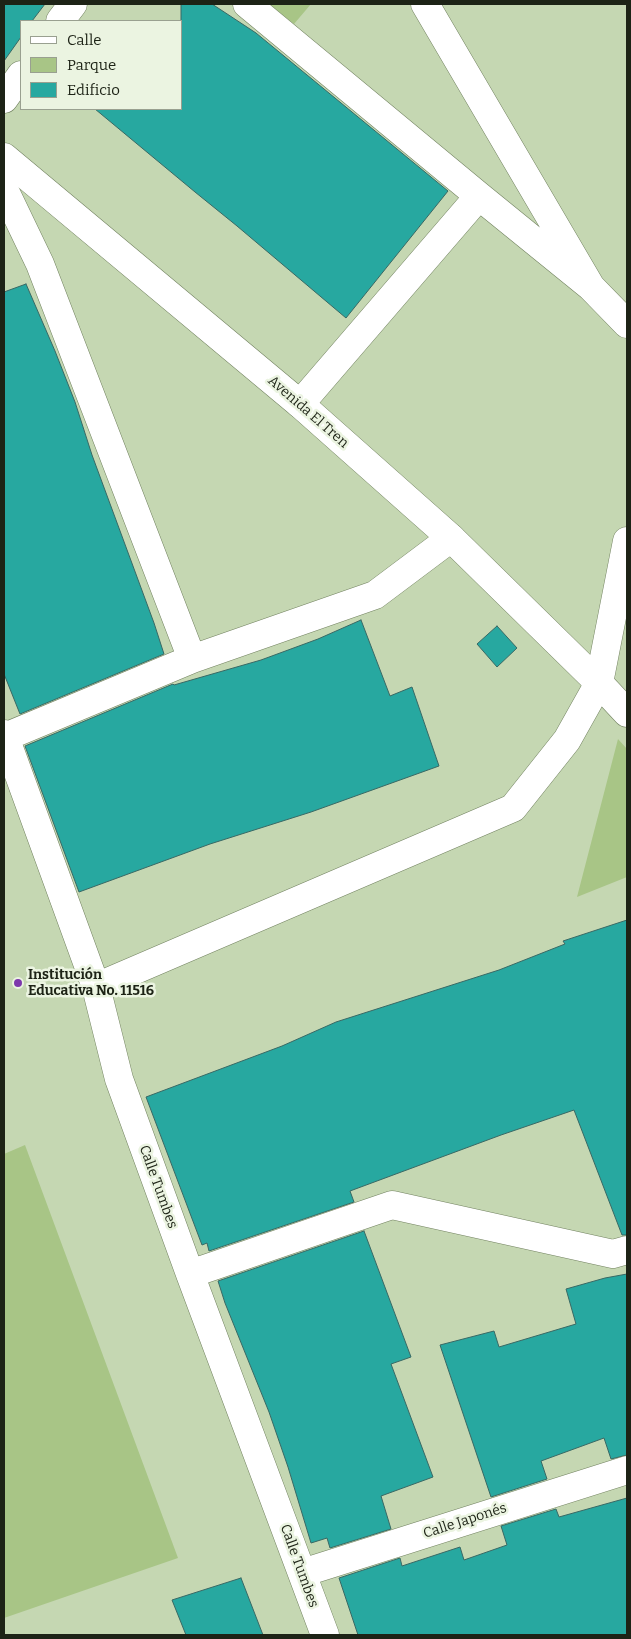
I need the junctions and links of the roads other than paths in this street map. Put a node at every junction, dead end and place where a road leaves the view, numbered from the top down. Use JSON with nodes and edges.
{"nodes":[{"id":1,"x":73,"y":4,"type":"edge"},
{"id":2,"x":246,"y":4,"type":"edge"},
{"id":3,"x":425,"y":4,"type":"edge"},
{"id":4,"x":61,"y":20,"type":"edge"},
{"id":5,"x":20,"y":76,"type":"edge"},
{"id":6,"x":4,"y":99,"type":"edge"},
{"id":7,"x":4,"y":157,"type":"edge"},
{"id":8,"x":4,"y":189,"type":"edge"},
{"id":9,"x":479,"y":196,"type":"junction"},
{"id":10,"x":591,"y":287,"type":"junction"},
{"id":11,"x":627,"y":324,"type":"edge"},
{"id":12,"x":300,"y":404,"type":"junction"},
{"id":13,"x":452,"y":538,"type":"junction"},
{"id":14,"x":627,"y":541,"type":"edge"},
{"id":15,"x":192,"y":658,"type":"junction"},
{"id":16,"x":599,"y":683,"type":"junction"},
{"id":17,"x":627,"y":713,"type":"edge"},
{"id":18,"x":4,"y":736,"type":"edge"},
{"id":19,"x":96,"y":987,"type":"junction"},
{"id":20,"x":627,"y":1250,"type":"edge"},
{"id":21,"x":190,"y":1274,"type":"junction"},
{"id":22,"x":627,"y":1470,"type":"edge"},
{"id":23,"x":302,"y":1573,"type":"junction"},
{"id":24,"x":325,"y":1635,"type":"edge"}],
"edges":[{"from":1,"to":4,"type":"street"},
{"from":2,"to":9,"type":"street"},
{"from":3,"to":10,"type":"street"},
{"from":5,"to":6,"type":"street"},
{"from":7,"to":12,"type":"street","name":"Avenida El Tren"},
{"from":8,"to":15,"type":"street"},
{"from":9,"to":10,"type":"street"},
{"from":9,"to":12,"type":"street"},
{"from":10,"to":11,"type":"street"},
{"from":12,"to":13,"type":"street","name":"Avenida El Tren"},
{"from":13,"to":15,"type":"street"},
{"from":13,"to":16,"type":"street","name":"Avenida El Tren"},
{"from":14,"to":16,"type":"street"},
{"from":15,"to":18,"type":"street"},
{"from":16,"to":17,"type":"street","name":"Avenida El Tren"},
{"from":16,"to":19,"type":"street"},
{"from":18,"to":19,"type":"street","name":"Calle Tumbes"},
{"from":19,"to":21,"type":"street","name":"Calle Tumbes"},
{"from":20,"to":21,"type":"street"},
{"from":21,"to":23,"type":"street","name":"Calle Tumbes"},
{"from":22,"to":23,"type":"street","name":"Calle Japonés"},
{"from":23,"to":24,"type":"street","name":"Calle Tumbes"}]}
